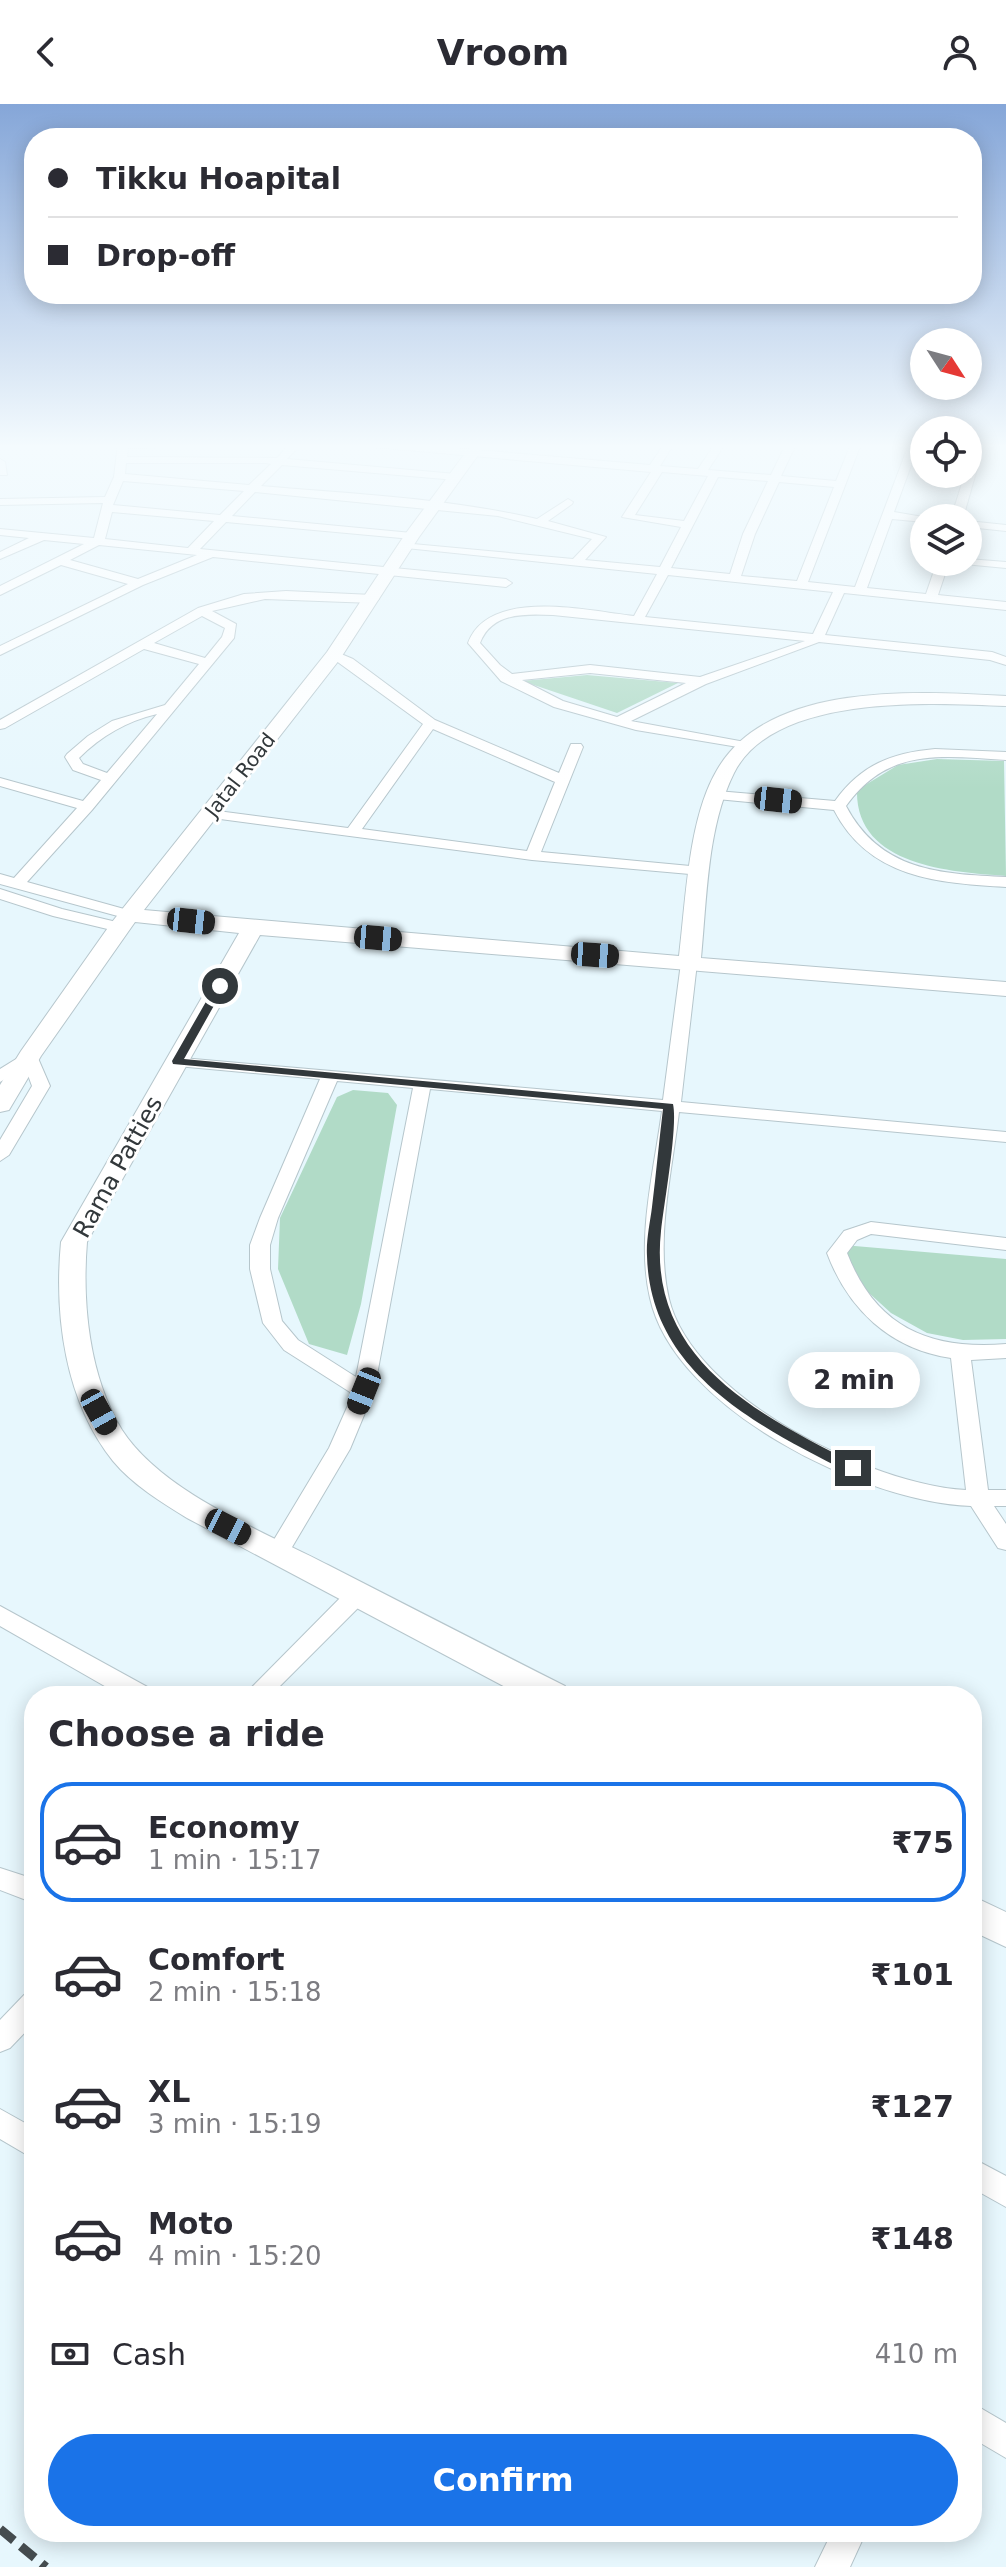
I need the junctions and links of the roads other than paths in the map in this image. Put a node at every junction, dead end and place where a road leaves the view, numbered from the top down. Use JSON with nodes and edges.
{"nodes":[{"id":1,"x":64,"y":559,"type":"edge"},
{"id":2,"x":199,"y":559,"type":"edge"},
{"id":3,"x":275,"y":559,"type":"edge"},
{"id":4,"x":320,"y":559,"type":"edge"},
{"id":5,"x":398,"y":559,"type":"edge"},
{"id":6,"x":546,"y":559,"type":"edge"},
{"id":7,"x":579,"y":559,"type":"edge"},
{"id":8,"x":672,"y":559,"type":"edge"},
{"id":9,"x":741,"y":559,"type":"edge"},
{"id":10,"x":811,"y":559,"type":"edge"},
{"id":11,"x":872,"y":559,"type":"edge"},
{"id":12,"x":60,"y":561,"type":"junction"},
{"id":13,"x":317,"y":563,"type":"junction"},
{"id":14,"x":575,"y":563,"type":"junction"},
{"id":15,"x":982,"y":563,"type":"edge"},
{"id":16,"x":1006,"y":565,"type":"edge"},
{"id":17,"x":392,"y":570,"type":"junction"},
{"id":18,"x":667,"y":572,"type":"junction"},
{"id":19,"x":938,"y":576,"type":"edge"},
{"id":20,"x":734,"y":579,"type":"junction"},
{"id":21,"x":139,"y":583,"type":"junction"},
{"id":22,"x":506,"y":583,"type":"dead end"},
{"id":23,"x":801,"y":585,"type":"junction"},
{"id":24,"x":840,"y":589,"type":"junction"},
{"id":25,"x":860,"y":590,"type":"junction"},
{"id":26,"x":0,"y":591,"type":"edge"},
{"id":27,"x":931,"y":598,"type":"junction"},
{"id":28,"x":373,"y":599,"type":"junction"},
{"id":29,"x":1006,"y":606,"type":"edge"},
{"id":30,"x":202,"y":611,"type":"junction"},
{"id":31,"x":638,"y":619,"type":"junction"},
{"id":32,"x":817,"y":638,"type":"junction"},
{"id":33,"x":142,"y":644,"type":"junction"},
{"id":34,"x":0,"y":651,"type":"edge"},
{"id":35,"x":334,"y":655,"type":"junction"},
{"id":36,"x":1006,"y":661,"type":"edge"},
{"id":37,"x":205,"y":662,"type":"junction"},
{"id":38,"x":506,"y":678,"type":"junction"},
{"id":39,"x":701,"y":681,"type":"junction"},
{"id":40,"x":1006,"y":701,"type":"edge"},
{"id":41,"x":169,"y":708,"type":"junction"},
{"id":42,"x":620,"y":721,"type":"junction"},
{"id":43,"x":430,"y":723,"type":"junction"},
{"id":44,"x":0,"y":725,"type":"edge"},
{"id":45,"x":745,"y":746,"type":"junction"},
{"id":46,"x":576,"y":747,"type":"dead end"},
{"id":47,"x":1006,"y":756,"type":"edge"},
{"id":48,"x":110,"y":779,"type":"junction"},
{"id":49,"x":563,"y":780,"type":"junction"},
{"id":50,"x":0,"y":782,"type":"edge"},
{"id":51,"x":717,"y":795,"type":"junction"},
{"id":52,"x":839,"y":806,"type":"junction"},
{"id":53,"x":87,"y":807,"type":"junction"},
{"id":54,"x":210,"y":814,"type":"junction"},
{"id":55,"x":351,"y":834,"type":"junction"},
{"id":56,"x":532,"y":856,"type":"junction"},
{"id":57,"x":701,"y":871,"type":"junction"},
{"id":58,"x":8,"y":882,"type":"edge"},
{"id":59,"x":1006,"y":882,"type":"edge"},
{"id":60,"x":0,"y":894,"type":"edge"},
{"id":61,"x":125,"y":921,"type":"junction"},
{"id":62,"x":253,"y":928,"type":"junction"},
{"id":63,"x":689,"y":963,"type":"junction"},
{"id":64,"x":1006,"y":989,"type":"edge"},
{"id":65,"x":29,"y":1056,"type":"junction"},
{"id":66,"x":177,"y":1061,"type":"junction"},
{"id":67,"x":330,"y":1077,"type":"junction"},
{"id":68,"x":422,"y":1085,"type":"junction"},
{"id":69,"x":1,"y":1094,"type":"edge"},
{"id":70,"x":669,"y":1106,"type":"junction"},
{"id":71,"x":1006,"y":1137,"type":"edge"},
{"id":72,"x":0,"y":1155,"type":"edge"},
{"id":73,"x":1006,"y":1244,"type":"edge"},
{"id":74,"x":1006,"y":1351,"type":"edge"},
{"id":75,"x":960,"y":1353,"type":"junction"},
{"id":76,"x":364,"y":1391,"type":"junction"},
{"id":77,"x":1006,"y":1498,"type":"edge"},
{"id":78,"x":978,"y":1499,"type":"junction"},
{"id":79,"x":1006,"y":1542,"type":"edge"},
{"id":80,"x":277,"y":1553,"type":"junction"},
{"id":81,"x":356,"y":1596,"type":"junction"},
{"id":82,"x":0,"y":1615,"type":"edge"},
{"id":83,"x":125,"y":1686,"type":"edge"},
{"id":84,"x":265,"y":1686,"type":"edge"},
{"id":85,"x":533,"y":1686,"type":"edge"},
{"id":86,"x":0,"y":1879,"type":"edge"},
{"id":87,"x":24,"y":1887,"type":"edge"},
{"id":88,"x":982,"y":1918,"type":"edge"},
{"id":89,"x":1006,"y":1930,"type":"edge"},
{"id":90,"x":24,"y":2014,"type":"edge"},
{"id":91,"x":0,"y":2039,"type":"edge"},
{"id":92,"x":0,"y":2123,"type":"edge"},
{"id":93,"x":24,"y":2139,"type":"edge"},
{"id":94,"x":982,"y":2178,"type":"edge"},
{"id":95,"x":1006,"y":2192,"type":"edge"},
{"id":96,"x":982,"y":2426,"type":"edge"},
{"id":97,"x":1006,"y":2442,"type":"edge"},
{"id":98,"x":844,"y":2542,"type":"edge"},
{"id":99,"x":832,"y":2567,"type":"edge"}],
"edges":[{"from":1,"to":12,"type":"street"},
{"from":2,"to":21,"type":"street"},
{"from":3,"to":13,"type":"street"},
{"from":4,"to":13,"type":"street"},
{"from":5,"to":17,"type":"street","name":"Jatal Road"},
{"from":6,"to":14,"type":"street"},
{"from":7,"to":14,"type":"street"},
{"from":8,"to":18,"type":"street"},
{"from":9,"to":20,"type":"street"},
{"from":10,"to":23,"type":"street"},
{"from":11,"to":25,"type":"street"},
{"from":12,"to":21,"type":"street"},
{"from":12,"to":26,"type":"street"},
{"from":13,"to":17,"type":"street"},
{"from":14,"to":18,"type":"street"},
{"from":15,"to":16,"type":"street"},
{"from":17,"to":22,"type":"street"},
{"from":17,"to":28,"type":"street","name":"Jatal Road"},
{"from":18,"to":20,"type":"street"},
{"from":18,"to":31,"type":"street"},
{"from":19,"to":27,"type":"street"},
{"from":20,"to":23,"type":"street"},
{"from":21,"to":34,"type":"street"},
{"from":23,"to":24,"type":"street"},
{"from":24,"to":25,"type":"street"},
{"from":24,"to":32,"type":"street"},
{"from":25,"to":27,"type":"street"},
{"from":27,"to":29,"type":"street"},
{"from":28,"to":30,"type":"street"},
{"from":28,"to":35,"type":"street","name":"Jatal Road"},
{"from":30,"to":33,"type":"street"},
{"from":30,"to":37,"type":"street"},
{"from":31,"to":32,"type":"street"},
{"from":31,"to":38,"type":"street"},
{"from":32,"to":36,"type":"street"},
{"from":32,"to":39,"type":"street"},
{"from":33,"to":37,"type":"street"},
{"from":33,"to":44,"type":"street"},
{"from":35,"to":43,"type":"street"},
{"from":35,"to":54,"type":"street","name":"Jatal Road"},
{"from":37,"to":41,"type":"street"},
{"from":38,"to":39,"type":"street"},
{"from":38,"to":42,"type":"street"},
{"from":39,"to":42,"type":"street"},
{"from":40,"to":45,"type":"street"},
{"from":41,"to":48,"type":"street"},
{"from":41,"to":48,"type":"street"},
{"from":42,"to":45,"type":"street"},
{"from":43,"to":49,"type":"street"},
{"from":43,"to":55,"type":"street"},
{"from":45,"to":51,"type":"street"},
{"from":46,"to":49,"type":"street"},
{"from":47,"to":52,"type":"street"},
{"from":48,"to":53,"type":"street"},
{"from":49,"to":56,"type":"street"},
{"from":50,"to":53,"type":"street"},
{"from":51,"to":52,"type":"street"},
{"from":51,"to":57,"type":"street"},
{"from":52,"to":59,"type":"street"},
{"from":53,"to":58,"type":"street"},
{"from":54,"to":55,"type":"street"},
{"from":54,"to":61,"type":"street","name":"Jatal Road"},
{"from":55,"to":56,"type":"street"},
{"from":56,"to":57,"type":"street"},
{"from":57,"to":63,"type":"street"},
{"from":58,"to":61,"type":"street"},
{"from":60,"to":61,"type":"street"},
{"from":61,"to":62,"type":"street"},
{"from":61,"to":65,"type":"street","name":"Jatal Road"},
{"from":62,"to":63,"type":"street"},
{"from":62,"to":66,"type":"street","name":"Rama Patties"},
{"from":63,"to":64,"type":"street"},
{"from":63,"to":70,"type":"street"},
{"from":65,"to":69,"type":"street","name":"Jatal Road"},
{"from":65,"to":72,"type":"street"},
{"from":66,"to":67,"type":"street"},
{"from":66,"to":80,"type":"street","name":"Rama Patties"},
{"from":67,"to":68,"type":"street"},
{"from":67,"to":76,"type":"street"},
{"from":68,"to":70,"type":"street"},
{"from":68,"to":76,"type":"street"},
{"from":70,"to":71,"type":"street"},
{"from":70,"to":78,"type":"street"},
{"from":73,"to":75,"type":"street"},
{"from":74,"to":75,"type":"street"},
{"from":75,"to":78,"type":"street"},
{"from":76,"to":80,"type":"street"},
{"from":77,"to":78,"type":"street"},
{"from":78,"to":79,"type":"street"},
{"from":80,"to":81,"type":"street","name":"Rama Patties"},
{"from":81,"to":84,"type":"street"},
{"from":81,"to":85,"type":"street","name":"Rama Patties"},
{"from":82,"to":83,"type":"street"},
{"from":86,"to":87,"type":"street"},
{"from":88,"to":89,"type":"street"},
{"from":90,"to":91,"type":"street"},
{"from":92,"to":93,"type":"street"},
{"from":94,"to":95,"type":"street"},
{"from":96,"to":97,"type":"street"},
{"from":98,"to":99,"type":"street"}]}
